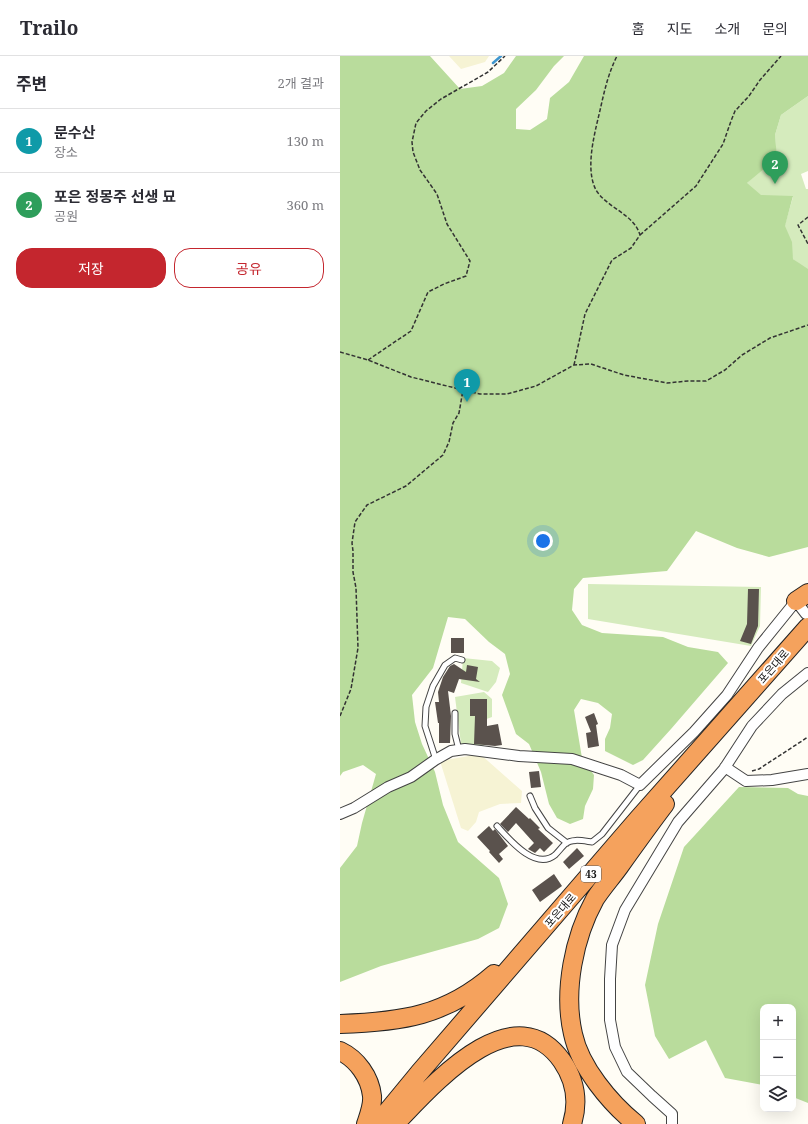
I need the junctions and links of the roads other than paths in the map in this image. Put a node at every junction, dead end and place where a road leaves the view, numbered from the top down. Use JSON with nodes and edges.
{"nodes":[{"id":1,"x":805,"y":608,"type":"edge"},
{"id":2,"x":808,"y":641,"type":"edge"},
{"id":3,"x":462,"y":660,"type":"dead end"},
{"id":4,"x":808,"y":673,"type":"edge"},
{"id":5,"x":455,"y":713,"type":"dead end"},
{"id":6,"x":458,"y":750,"type":"junction"},
{"id":7,"x":436,"y":760,"type":"junction"},
{"id":8,"x":725,"y":767,"type":"junction"},
{"id":9,"x":808,"y":774,"type":"edge"},
{"id":10,"x":640,"y":785,"type":"junction"},
{"id":11,"x":672,"y":794,"type":"junction"},
{"id":12,"x":530,"y":796,"type":"dead end"},
{"id":13,"x":340,"y":814,"type":"edge"},
{"id":14,"x":497,"y":826,"type":"dead end"},
{"id":15,"x":567,"y":843,"type":"junction"},
{"id":16,"x":583,"y":883,"type":"junction"},
{"id":17,"x":340,"y":1024,"type":"edge"},
{"id":18,"x":340,"y":1051,"type":"edge"},
{"id":19,"x":366,"y":1124,"type":"edge"},
{"id":20,"x":377,"y":1124,"type":"edge"},
{"id":21,"x":394,"y":1124,"type":"edge"},
{"id":22,"x":572,"y":1124,"type":"edge"},
{"id":23,"x":636,"y":1124,"type":"edge"},
{"id":24,"x":672,"y":1124,"type":"edge"}],
"edges":[{"from":1,"to":10,"type":"street"},
{"from":1,"to":16,"type":"highway","name":"포은대로","number":"43"},
{"from":2,"to":11,"type":"highway","name":"포은대로","number":"43"},
{"from":3,"to":7,"type":"lane"},
{"from":4,"to":8,"type":"street"},
{"from":5,"to":6,"type":"lane"},
{"from":6,"to":7,"type":"street"},
{"from":6,"to":10,"type":"street"},
{"from":7,"to":13,"type":"street"},
{"from":8,"to":9,"type":"street"},
{"from":8,"to":24,"type":"street"},
{"from":10,"to":15,"type":"lane"},
{"from":11,"to":21,"type":"highway","name":"포은대로","number":"43"},
{"from":11,"to":23,"type":"highway"},
{"from":12,"to":15,"type":"lane"},
{"from":14,"to":15,"type":"lane"},
{"from":16,"to":17,"type":"highway"},
{"from":16,"to":20,"type":"highway","name":"포은대로","number":"43"},
{"from":18,"to":19,"type":"highway"},
{"from":21,"to":22,"type":"highway"}]}
